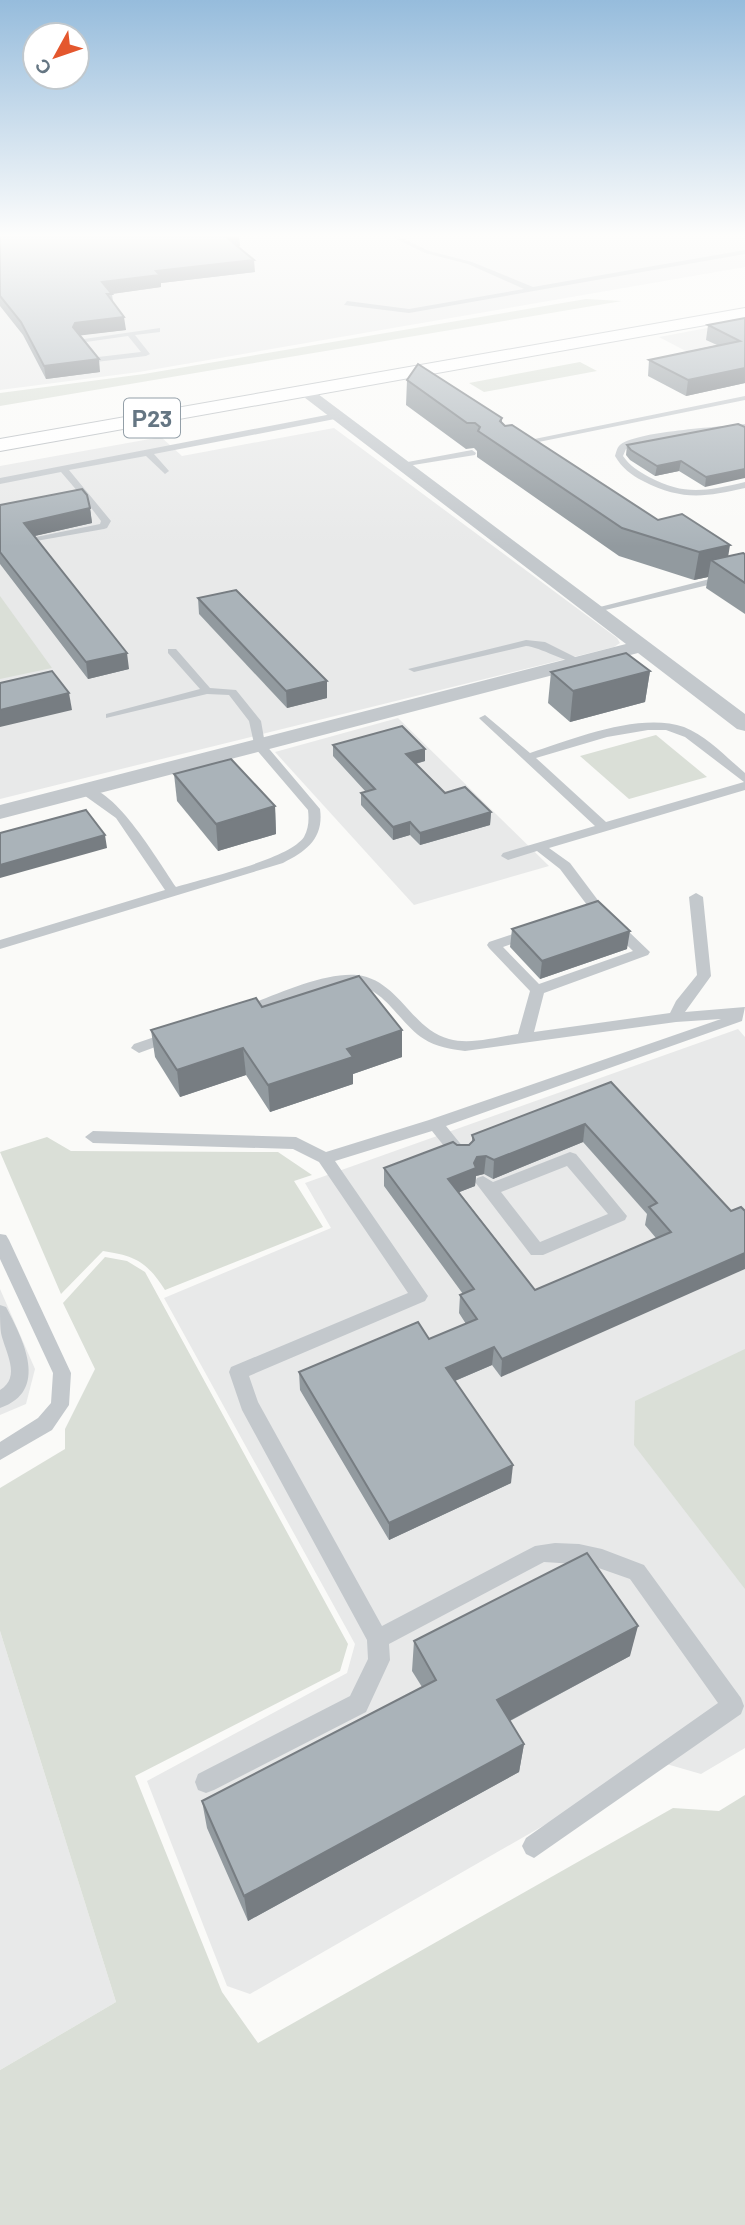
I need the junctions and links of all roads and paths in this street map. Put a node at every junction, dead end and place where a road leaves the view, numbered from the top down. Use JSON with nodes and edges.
{"nodes":[{"id":1,"x":82,"y":340,"type":"edge"},
{"id":2,"x":135,"y":340,"type":"edge"},
{"id":3,"x":499,"y":340,"type":"edge"},
{"id":4,"x":595,"y":340,"type":"edge"},
{"id":5,"x":588,"y":341,"type":"joint"},
{"id":6,"x":305,"y":391,"type":"junction"},
{"id":7,"x":195,"y":394,"type":"junction"},
{"id":8,"x":745,"y":398,"type":"edge"},
{"id":9,"x":217,"y":407,"type":"junction"},
{"id":10,"x":653,"y":415,"type":"junction"},
{"id":11,"x":337,"y":416,"type":"junction"},
{"id":12,"x":0,"y":426,"type":"edge"},
{"id":13,"x":745,"y":427,"type":"edge"},
{"id":14,"x":684,"y":431,"type":"junction"},
{"id":15,"x":0,"y":445,"type":"edge"},
{"id":16,"x":505,"y":446,"type":"edge"},
{"id":17,"x":148,"y":453,"type":"junction"},
{"id":18,"x":472,"y":453,"type":"edge"},
{"id":19,"x":401,"y":464,"type":"junction"},
{"id":20,"x":63,"y":469,"type":"junction"},
{"id":21,"x":165,"y":471,"type":"dead end"},
{"id":22,"x":0,"y":481,"type":"edge"},
{"id":23,"x":745,"y":485,"type":"edge"},
{"id":24,"x":85,"y":494,"type":"junction"},
{"id":25,"x":61,"y":499,"type":"edge"},
{"id":26,"x":39,"y":539,"type":"edge"},
{"id":27,"x":745,"y":573,"type":"edge"},
{"id":28,"x":593,"y":610,"type":"junction"},
{"id":29,"x":642,"y":646,"type":"junction"},
{"id":30,"x":172,"y":651,"type":"dead end"},
{"id":31,"x":580,"y":662,"type":"junction"},
{"id":32,"x":414,"y":669,"type":"dead end"},
{"id":33,"x":207,"y":691,"type":"junction"},
{"id":34,"x":110,"y":716,"type":"dead end"},
{"id":35,"x":485,"y":718,"type":"dead end"},
{"id":36,"x":745,"y":724,"type":"edge"},
{"id":37,"x":260,"y":745,"type":"junction"},
{"id":38,"x":528,"y":757,"type":"junction"},
{"id":39,"x":745,"y":779,"type":"edge"},
{"id":40,"x":745,"y":786,"type":"edge"},
{"id":41,"x":85,"y":790,"type":"junction"},
{"id":42,"x":0,"y":812,"type":"edge"},
{"id":43,"x":604,"y":827,"type":"junction"},
{"id":44,"x":540,"y":847,"type":"junction"},
{"id":45,"x":508,"y":856,"type":"dead end"},
{"id":46,"x":173,"y":892,"type":"junction"},
{"id":47,"x":696,"y":897,"type":"dead end"},
{"id":48,"x":546,"y":927,"type":"edge"},
{"id":49,"x":0,"y":945,"type":"edge"},
{"id":50,"x":537,"y":990,"type":"junction"},
{"id":51,"x":745,"y":1014,"type":"edge"},
{"id":52,"x":676,"y":1017,"type":"junction"},
{"id":53,"x":226,"y":1018,"type":"edge"},
{"id":54,"x":188,"y":1031,"type":"edge"},
{"id":55,"x":525,"y":1037,"type":"junction"},
{"id":56,"x":139,"y":1048,"type":"dead end"},
{"id":57,"x":435,"y":1124,"type":"junction"},
{"id":58,"x":93,"y":1137,"type":"dead end"},
{"id":59,"x":462,"y":1157,"type":"edge"},
{"id":60,"x":325,"y":1158,"type":"junction"},
{"id":61,"x":487,"y":1186,"type":"joint"},
{"id":62,"x":0,"y":1240,"type":"edge"},
{"id":63,"x":0,"y":1312,"type":"edge"},
{"id":64,"x":0,"y":1400,"type":"edge"},
{"id":65,"x":0,"y":1452,"type":"edge"},
{"id":66,"x":378,"y":1639,"type":"junction"},
{"id":67,"x":206,"y":1783,"type":"dead end"},
{"id":68,"x":534,"y":1846,"type":"dead end"}],
"edges":[{"from":1,"to":2,"type":"lane"},
{"from":3,"to":7,"type":"main road","number":"Р23"},
{"from":4,"to":5,"type":"main road","number":"Р23"},
{"from":5,"to":6,"type":"main road","number":"Р23"},
{"from":6,"to":9,"type":"main road","number":"Р23"},
{"from":6,"to":11,"type":"street"},
{"from":7,"to":9,"type":"main road"},
{"from":7,"to":12,"type":"main road","number":"Р23"},
{"from":8,"to":10,"type":"lane"},
{"from":9,"to":15,"type":"main road","number":"Р23"},
{"from":10,"to":14,"type":"lane"},
{"from":10,"to":16,"type":"lane"},
{"from":11,"to":17,"type":"lane"},
{"from":11,"to":19,"type":"street"},
{"from":13,"to":14,"type":"lane"},
{"from":14,"to":23,"type":"lane"},
{"from":17,"to":20,"type":"lane"},
{"from":17,"to":21,"type":"lane"},
{"from":18,"to":19,"type":"lane"},
{"from":19,"to":28,"type":"street"},
{"from":20,"to":22,"type":"lane"},
{"from":20,"to":24,"type":"lane"},
{"from":24,"to":25,"type":"lane"},
{"from":24,"to":26,"type":"lane"},
{"from":27,"to":28,"type":"lane"},
{"from":28,"to":29,"type":"street"},
{"from":29,"to":31,"type":"street"},
{"from":29,"to":36,"type":"street"},
{"from":30,"to":33,"type":"lane"},
{"from":31,"to":32,"type":"lane"},
{"from":31,"to":37,"type":"street"},
{"from":33,"to":34,"type":"lane"},
{"from":33,"to":37,"type":"lane"},
{"from":35,"to":38,"type":"lane"},
{"from":37,"to":41,"type":"street"},
{"from":37,"to":46,"type":"lane"},
{"from":38,"to":39,"type":"lane"},
{"from":38,"to":43,"type":"lane"},
{"from":40,"to":43,"type":"lane"},
{"from":41,"to":42,"type":"street"},
{"from":41,"to":46,"type":"lane"},
{"from":43,"to":44,"type":"lane"},
{"from":44,"to":45,"type":"lane"},
{"from":44,"to":50,"type":"lane"},
{"from":46,"to":49,"type":"lane"},
{"from":47,"to":52,"type":"lane"},
{"from":48,"to":50,"type":"lane"},
{"from":50,"to":55,"type":"lane"},
{"from":51,"to":52,"type":"lane"},
{"from":51,"to":57,"type":"lane"},
{"from":52,"to":55,"type":"lane"},
{"from":53,"to":55,"type":"lane"},
{"from":54,"to":56,"type":"lane"},
{"from":57,"to":59,"type":"lane"},
{"from":57,"to":60,"type":"lane"},
{"from":58,"to":60,"type":"lane"},
{"from":60,"to":66,"type":"lane"},
{"from":61,"to":61,"type":"lane"},
{"from":62,"to":65,"type":"lane"},
{"from":63,"to":64,"type":"lane"},
{"from":66,"to":67,"type":"lane"},
{"from":66,"to":68,"type":"lane"}]}
